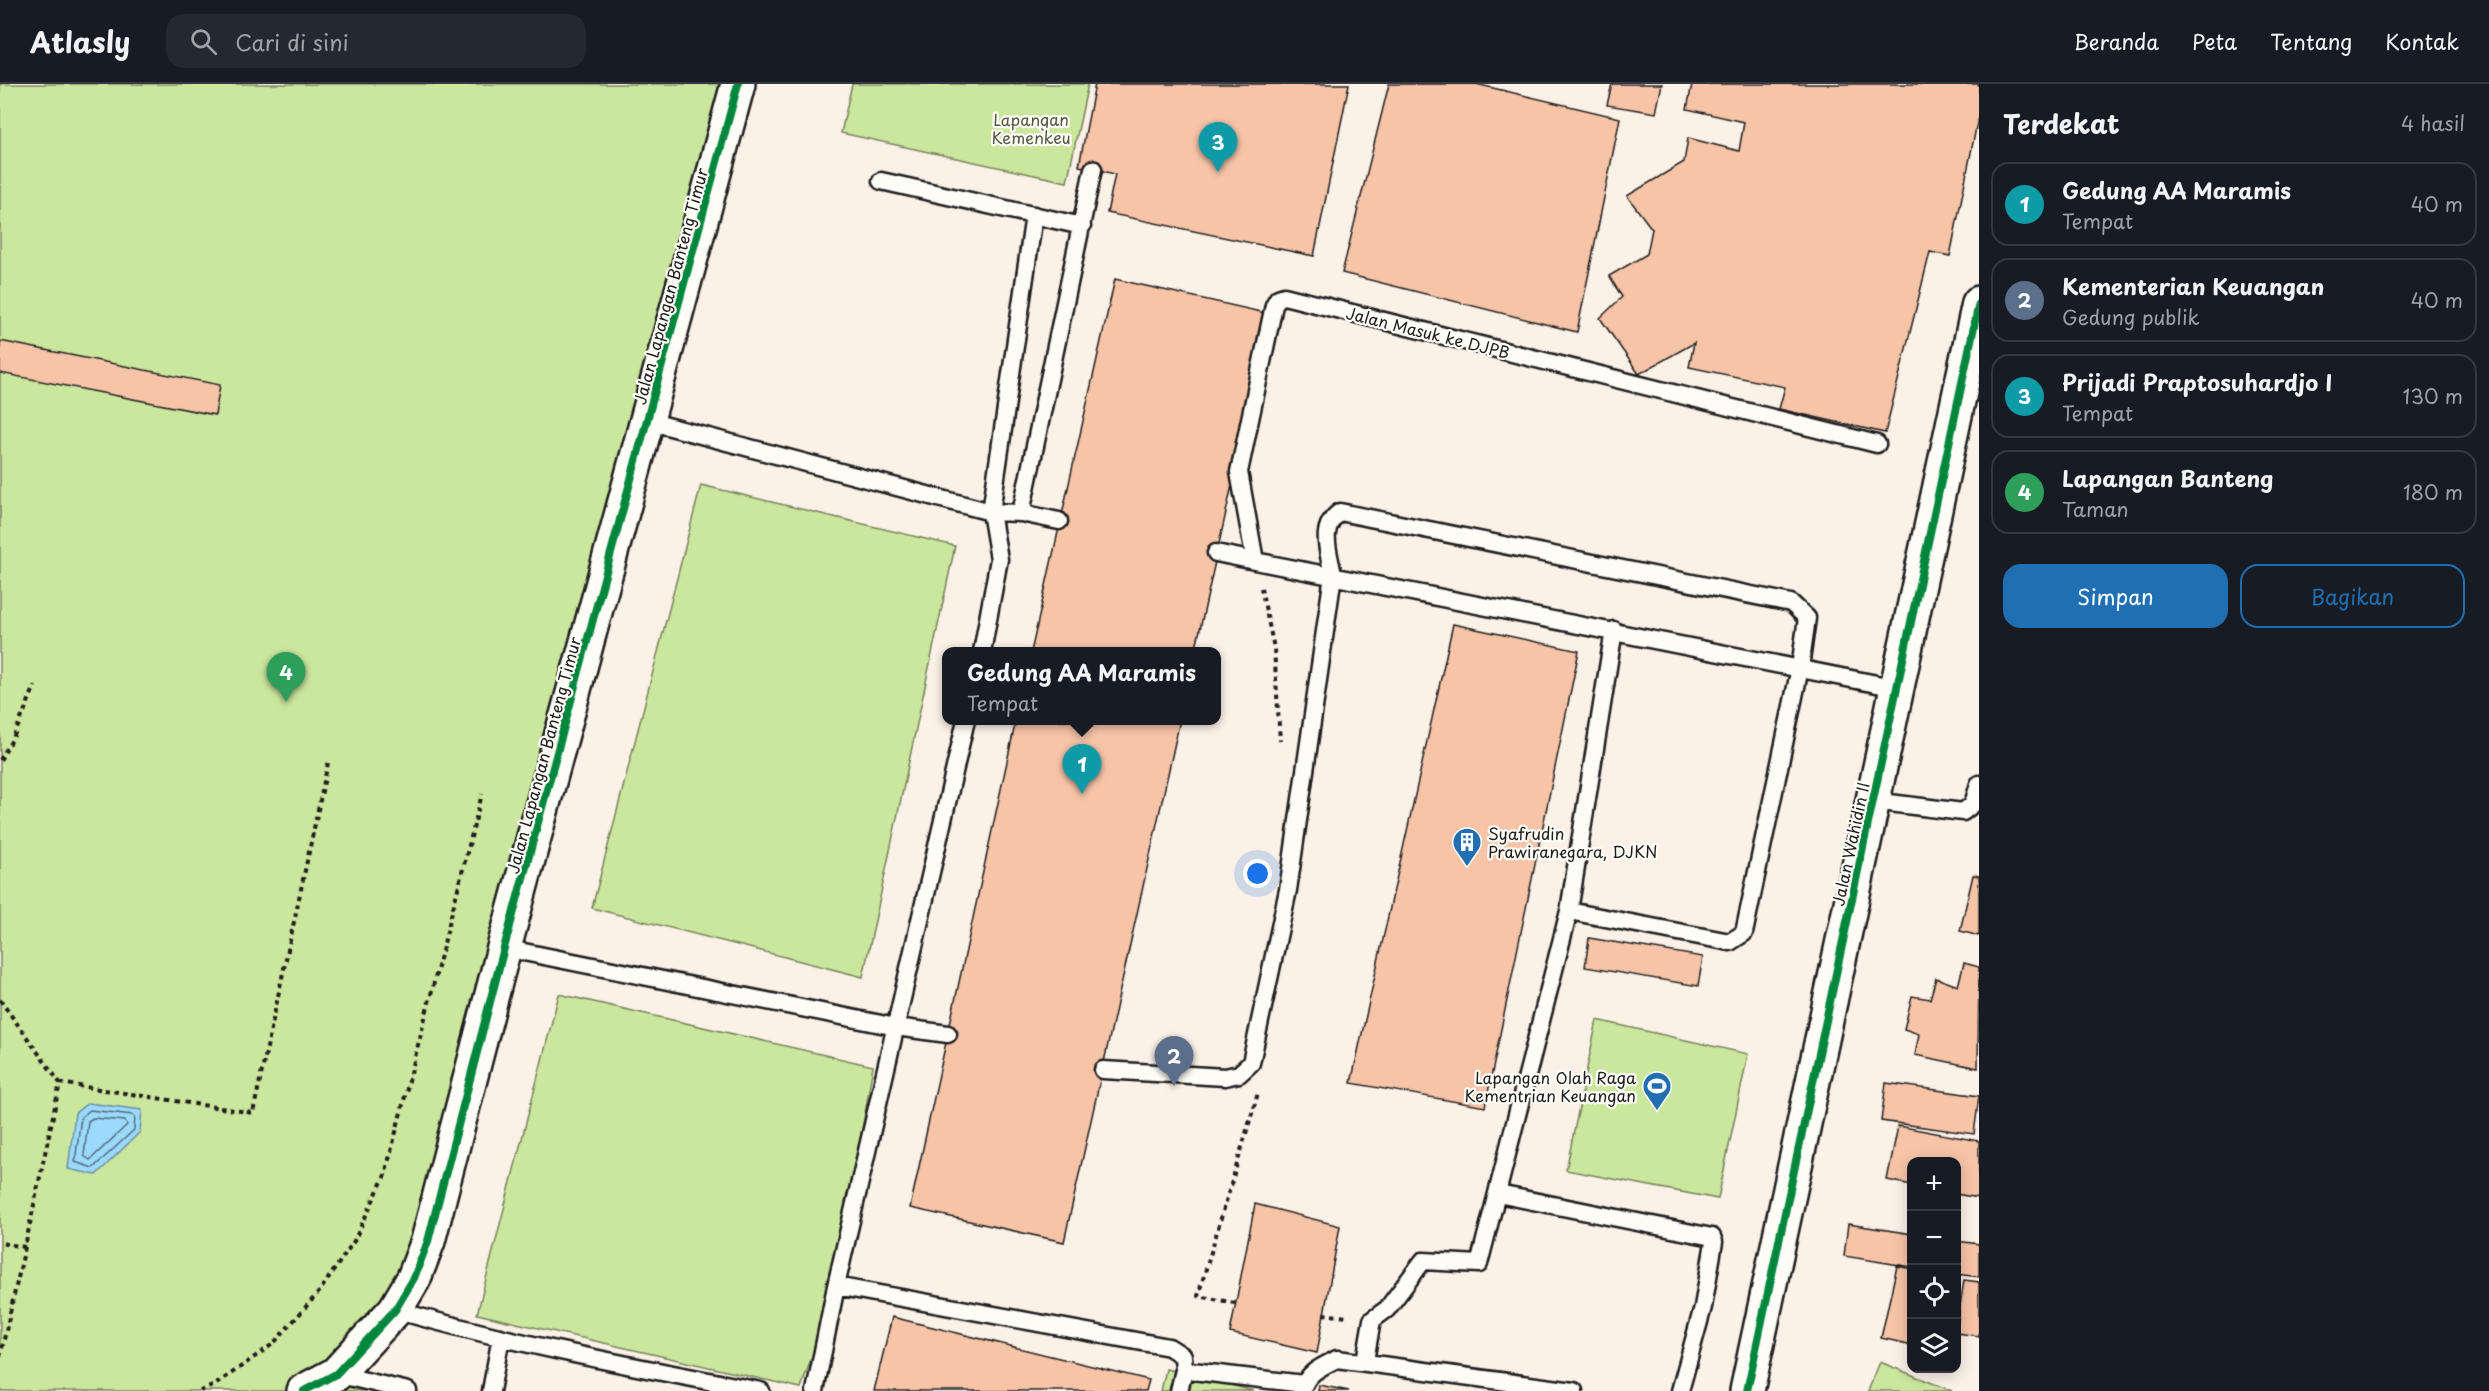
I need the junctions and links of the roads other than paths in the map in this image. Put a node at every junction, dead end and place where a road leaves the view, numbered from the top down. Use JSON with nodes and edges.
{"nodes":[{"id":1,"x":738,"y":84,"type":"edge"},
{"id":2,"x":1093,"y":169,"type":"dead end"},
{"id":3,"x":881,"y":181,"type":"dead end"},
{"id":4,"x":1034,"y":215,"type":"junction"},
{"id":5,"x":1082,"y":226,"type":"junction"},
{"id":6,"x":1979,"y":303,"type":"edge"},
{"id":7,"x":648,"y":421,"type":"junction"},
{"id":8,"x":1877,"y":444,"type":"dead end"},
{"id":9,"x":991,"y":512,"type":"junction"},
{"id":10,"x":1021,"y":513,"type":"junction"},
{"id":11,"x":1059,"y":521,"type":"dead end"},
{"id":12,"x":1216,"y":553,"type":"dead end"},
{"id":13,"x":1255,"y":561,"type":"junction"},
{"id":14,"x":1334,"y":575,"type":"junction"},
{"id":15,"x":1614,"y":630,"type":"junction"},
{"id":16,"x":983,"y":647,"type":"edge"},
{"id":17,"x":1800,"y":668,"type":"junction"},
{"id":18,"x":1897,"y":688,"type":"junction"},
{"id":19,"x":965,"y":725,"type":"edge"},
{"id":20,"x":1979,"y":784,"type":"edge"},
{"id":21,"x":1873,"y":801,"type":"junction"},
{"id":22,"x":1569,"y":911,"type":"junction"},
{"id":23,"x":504,"y":948,"type":"junction"},
{"id":24,"x":896,"y":1027,"type":"junction"},
{"id":25,"x":948,"y":1034,"type":"dead end"},
{"id":26,"x":1103,"y":1070,"type":"dead end"},
{"id":27,"x":1498,"y":1194,"type":"junction"},
{"id":28,"x":837,"y":1286,"type":"junction"},
{"id":29,"x":395,"y":1310,"type":"junction"},
{"id":30,"x":501,"y":1337,"type":"junction"},
{"id":31,"x":1365,"y":1361,"type":"junction"},
{"id":32,"x":1184,"y":1370,"type":"junction"},
{"id":33,"x":336,"y":1374,"type":"junction"},
{"id":34,"x":1303,"y":1387,"type":"edge"},
{"id":35,"x":304,"y":1391,"type":"edge"},
{"id":36,"x":408,"y":1391,"type":"edge"},
{"id":37,"x":491,"y":1391,"type":"edge"},
{"id":38,"x":761,"y":1391,"type":"edge"},
{"id":39,"x":815,"y":1391,"type":"edge"},
{"id":40,"x":1179,"y":1391,"type":"edge"},
{"id":41,"x":1574,"y":1391,"type":"edge"},
{"id":42,"x":1680,"y":1391,"type":"edge"},
{"id":43,"x":1748,"y":1391,"type":"edge"}],
"edges":[{"from":1,"to":7,"type":"street","name":"Jalan Lapangan Banteng Timur"},
{"from":2,"to":5,"type":"lane"},
{"from":3,"to":4,"type":"lane"},
{"from":4,"to":5,"type":"lane"},
{"from":4,"to":9,"type":"lane"},
{"from":5,"to":10,"type":"lane"},
{"from":6,"to":18,"type":"street","name":"Jalan Wahidin II"},
{"from":7,"to":9,"type":"lane"},
{"from":7,"to":23,"type":"street","name":"Jalan Lapangan Banteng Timur"},
{"from":8,"to":13,"type":"lane","name":"Jalan Masuk ke DJPB"},
{"from":9,"to":10,"type":"lane"},
{"from":9,"to":16,"type":"lane"},
{"from":10,"to":11,"type":"lane"},
{"from":12,"to":13,"type":"lane"},
{"from":13,"to":14,"type":"lane"},
{"from":14,"to":15,"type":"lane"},
{"from":14,"to":17,"type":"lane"},
{"from":14,"to":26,"type":"lane"},
{"from":15,"to":17,"type":"lane"},
{"from":15,"to":22,"type":"lane"},
{"from":17,"to":18,"type":"lane"},
{"from":17,"to":22,"type":"lane"},
{"from":18,"to":21,"type":"street","name":"Jalan Wahidin II"},
{"from":19,"to":24,"type":"lane"},
{"from":20,"to":21,"type":"lane"},
{"from":21,"to":43,"type":"street","name":"Jalan Wahidin II"},
{"from":22,"to":27,"type":"lane"},
{"from":23,"to":24,"type":"lane"},
{"from":23,"to":29,"type":"street","name":"Jalan Lapangan Banteng Timur"},
{"from":24,"to":25,"type":"lane"},
{"from":24,"to":28,"type":"lane"},
{"from":27,"to":31,"type":"lane"},
{"from":27,"to":42,"type":"lane"},
{"from":28,"to":32,"type":"lane"},
{"from":28,"to":39,"type":"lane"},
{"from":29,"to":30,"type":"lane"},
{"from":29,"to":33,"type":"street","name":"Jalan Lapangan Banteng Timur"},
{"from":30,"to":37,"type":"lane"},
{"from":30,"to":38,"type":"lane"},
{"from":31,"to":34,"type":"lane"},
{"from":31,"to":41,"type":"lane"},
{"from":32,"to":34,"type":"lane"},
{"from":32,"to":40,"type":"lane"},
{"from":33,"to":35,"type":"street","name":"Jalan Lapangan Banteng Timur"},
{"from":33,"to":36,"type":"lane"}]}
